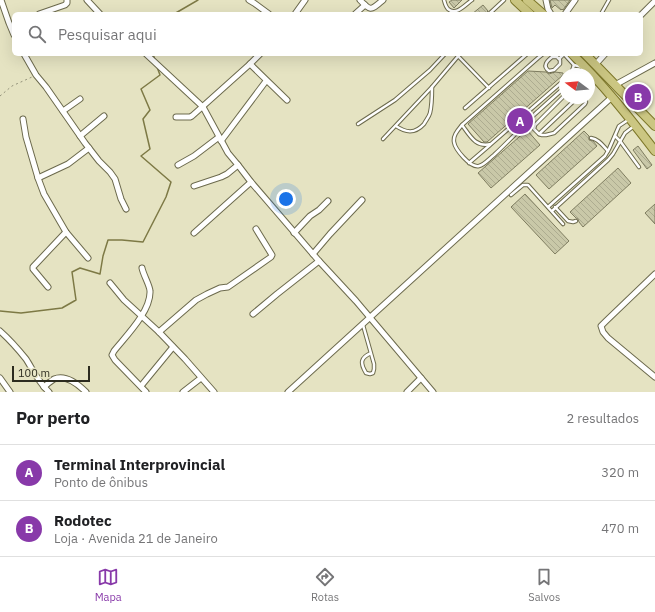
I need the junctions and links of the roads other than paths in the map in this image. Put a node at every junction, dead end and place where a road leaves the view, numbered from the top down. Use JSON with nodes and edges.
{"nodes":[{"id":1,"x":1,"y":0,"type":"edge"},
{"id":2,"x":67,"y":0,"type":"edge"},
{"id":3,"x":86,"y":0,"type":"edge"},
{"id":4,"x":249,"y":0,"type":"edge"},
{"id":5,"x":303,"y":0,"type":"edge"},
{"id":6,"x":360,"y":0,"type":"edge"},
{"id":7,"x":382,"y":0,"type":"edge"},
{"id":8,"x":444,"y":0,"type":"edge"},
{"id":9,"x":472,"y":0,"type":"edge"},
{"id":10,"x":504,"y":0,"type":"edge"},
{"id":11,"x":514,"y":0,"type":"edge"},
{"id":12,"x":527,"y":0,"type":"edge"},
{"id":13,"x":546,"y":0,"type":"edge"},
{"id":14,"x":576,"y":0,"type":"edge"},
{"id":15,"x":609,"y":0,"type":"edge"},
{"id":16,"x":655,"y":1,"type":"edge"},
{"id":17,"x":365,"y":5,"type":"junction"},
{"id":18,"x":44,"y":12,"type":"edge"},
{"id":19,"x":98,"y":12,"type":"edge"},
{"id":20,"x":266,"y":12,"type":"edge"},
{"id":21,"x":296,"y":12,"type":"edge"},
{"id":22,"x":357,"y":12,"type":"edge"},
{"id":23,"x":491,"y":12,"type":"edge"},
{"id":24,"x":528,"y":12,"type":"edge"},
{"id":25,"x":541,"y":12,"type":"edge"},
{"id":26,"x":550,"y":12,"type":"edge"},
{"id":27,"x":567,"y":12,"type":"edge"},
{"id":28,"x":602,"y":12,"type":"edge"},
{"id":29,"x":643,"y":13,"type":"edge"},
{"id":30,"x":11,"y":22,"type":"edge"},
{"id":31,"x":25,"y":56,"type":"edge"},
{"id":32,"x":148,"y":56,"type":"edge"},
{"id":33,"x":258,"y":56,"type":"edge"},
{"id":34,"x":443,"y":56,"type":"edge"},
{"id":35,"x":458,"y":56,"type":"edge"},
{"id":36,"x":460,"y":56,"type":"edge"},
{"id":37,"x":525,"y":56,"type":"edge"},
{"id":38,"x":540,"y":56,"type":"edge"},
{"id":39,"x":562,"y":56,"type":"edge"},
{"id":40,"x":566,"y":56,"type":"edge"},
{"id":41,"x":574,"y":56,"type":"edge"},
{"id":42,"x":587,"y":56,"type":"edge"},
{"id":43,"x":603,"y":56,"type":"edge"},
{"id":44,"x":559,"y":58,"type":"junction"},
{"id":45,"x":655,"y":63,"type":"edge"},
{"id":46,"x":250,"y":64,"type":"junction"},
{"id":47,"x":574,"y":65,"type":"junction"},
{"id":48,"x":595,"y":65,"type":"junction"},
{"id":49,"x":573,"y":68,"type":"edge"},
{"id":50,"x":586,"y":68,"type":"joint"},
{"id":51,"x":595,"y":78,"type":"edge"},
{"id":52,"x":266,"y":81,"type":"junction"},
{"id":53,"x":559,"y":85,"type":"edge"},
{"id":54,"x":615,"y":85,"type":"junction"},
{"id":55,"x":432,"y":87,"type":"junction"},
{"id":56,"x":489,"y":88,"type":"junction"},
{"id":57,"x":559,"y":93,"type":"edge"},
{"id":58,"x":612,"y":96,"type":"junction"},
{"id":59,"x":80,"y":99,"type":"dead end"},
{"id":60,"x":287,"y":100,"type":"dead end"},
{"id":61,"x":559,"y":102,"type":"edge"},
{"id":62,"x":571,"y":104,"type":"edge"},
{"id":63,"x":585,"y":104,"type":"edge"},
{"id":64,"x":203,"y":107,"type":"junction"},
{"id":65,"x":465,"y":108,"type":"dead end"},
{"id":66,"x":63,"y":111,"type":"junction"},
{"id":67,"x":104,"y":116,"type":"dead end"},
{"id":68,"x":176,"y":117,"type":"dead end"},
{"id":69,"x":630,"y":118,"type":"junction"},
{"id":70,"x":23,"y":119,"type":"dead end"},
{"id":71,"x":358,"y":124,"type":"dead end"},
{"id":72,"x":462,"y":125,"type":"junction"},
{"id":73,"x":635,"y":125,"type":"junction"},
{"id":74,"x":396,"y":126,"type":"junction"},
{"id":75,"x":655,"y":126,"type":"edge"},
{"id":76,"x":539,"y":134,"type":"junction"},
{"id":77,"x":80,"y":136,"type":"junction"},
{"id":78,"x":615,"y":136,"type":"junction"},
{"id":79,"x":591,"y":138,"type":"dead end"},
{"id":80,"x":220,"y":139,"type":"junction"},
{"id":81,"x":383,"y":140,"type":"dead end"},
{"id":82,"x":620,"y":141,"type":"junction"},
{"id":83,"x":491,"y":144,"type":"junction"},
{"id":84,"x":89,"y":148,"type":"junction"},
{"id":85,"x":608,"y":151,"type":"junction"},
{"id":86,"x":655,"y":151,"type":"edge"},
{"id":87,"x":469,"y":163,"type":"junction"},
{"id":88,"x":238,"y":164,"type":"junction"},
{"id":89,"x":178,"y":165,"type":"dead end"},
{"id":90,"x":639,"y":167,"type":"dead end"},
{"id":91,"x":38,"y":178,"type":"junction"},
{"id":92,"x":251,"y":182,"type":"junction"},
{"id":93,"x":194,"y":186,"type":"dead end"},
{"id":94,"x":511,"y":196,"type":"dead end"},
{"id":95,"x":328,"y":200,"type":"dead end"},
{"id":96,"x":362,"y":200,"type":"dead end"},
{"id":97,"x":548,"y":207,"type":"junction"},
{"id":98,"x":555,"y":207,"type":"junction"},
{"id":99,"x":126,"y":209,"type":"dead end"},
{"id":100,"x":552,"y":211,"type":"junction"},
{"id":101,"x":576,"y":221,"type":"dead end"},
{"id":102,"x":563,"y":224,"type":"dead end"},
{"id":103,"x":256,"y":229,"type":"dead end"},
{"id":104,"x":66,"y":232,"type":"junction"},
{"id":105,"x":194,"y":233,"type":"dead end"},
{"id":106,"x":294,"y":233,"type":"junction"},
{"id":107,"x":313,"y":254,"type":"junction"},
{"id":108,"x":88,"y":258,"type":"dead end"},
{"id":109,"x":319,"y":261,"type":"junction"},
{"id":110,"x":142,"y":268,"type":"dead end"},
{"id":111,"x":655,"y":274,"type":"edge"},
{"id":112,"x":110,"y":283,"type":"dead end"},
{"id":113,"x":48,"y":287,"type":"dead end"},
{"id":114,"x":253,"y":314,"type":"dead end"},
{"id":115,"x":142,"y":317,"type":"junction"},
{"id":116,"x":370,"y":318,"type":"junction"},
{"id":117,"x":363,"y":324,"type":"junction"},
{"id":118,"x":0,"y":331,"type":"edge"},
{"id":119,"x":159,"y":332,"type":"junction"},
{"id":120,"x":173,"y":347,"type":"junction"},
{"id":121,"x":371,"y":353,"type":"junction"},
{"id":122,"x":0,"y":378,"type":"edge"},
{"id":123,"x":201,"y":378,"type":"junction"},
{"id":124,"x":421,"y":378,"type":"junction"},
{"id":125,"x":655,"y":378,"type":"edge"},
{"id":126,"x":141,"y":386,"type":"junction"},
{"id":127,"x":46,"y":390,"type":"edge"},
{"id":128,"x":10,"y":392,"type":"edge"},
{"id":129,"x":86,"y":392,"type":"edge"},
{"id":130,"x":146,"y":392,"type":"edge"},
{"id":131,"x":183,"y":392,"type":"edge"},
{"id":132,"x":214,"y":392,"type":"edge"},
{"id":133,"x":288,"y":392,"type":"edge"},
{"id":134,"x":407,"y":392,"type":"edge"},
{"id":135,"x":433,"y":392,"type":"edge"}],
"edges":[{"from":1,"to":30,"type":"street"},
{"from":2,"to":18,"type":"street"},
{"from":3,"to":19,"type":"street"},
{"from":4,"to":20,"type":"street"},
{"from":5,"to":21,"type":"street"},
{"from":6,"to":17,"type":"street"},
{"from":7,"to":17,"type":"street"},
{"from":8,"to":9,"type":"lane"},
{"from":10,"to":23,"type":"lane"},
{"from":11,"to":24,"type":"main road"},
{"from":12,"to":25,"type":"main road"},
{"from":13,"to":26,"type":"street"},
{"from":14,"to":27,"type":"street"},
{"from":15,"to":28,"type":"lane"},
{"from":16,"to":29,"type":"street"},
{"from":17,"to":22,"type":"street"},
{"from":31,"to":66,"type":"street"},
{"from":32,"to":64,"type":"street"},
{"from":33,"to":46,"type":"street"},
{"from":34,"to":71,"type":"lane"},
{"from":35,"to":55,"type":"lane"},
{"from":36,"to":56,"type":"lane"},
{"from":37,"to":56,"type":"lane"},
{"from":38,"to":72,"type":"lane"},
{"from":39,"to":44,"type":"lane"},
{"from":40,"to":47,"type":"lane"},
{"from":41,"to":50,"type":"main road"},
{"from":42,"to":48,"type":"main road"},
{"from":43,"to":48,"type":"street"},
{"from":44,"to":44,"type":"lane"},
{"from":45,"to":54,"type":"street"},
{"from":46,"to":52,"type":"street"},
{"from":46,"to":64,"type":"street"},
{"from":47,"to":49,"type":"lane"},
{"from":47,"to":50,"type":"lane"},
{"from":48,"to":54,"type":"main road"},
{"from":51,"to":58,"type":"main road"},
{"from":52,"to":60,"type":"street"},
{"from":52,"to":80,"type":"street"},
{"from":53,"to":83,"type":"lane"},
{"from":54,"to":75,"type":"main road"},
{"from":55,"to":74,"type":"lane"},
{"from":55,"to":74,"type":"lane"},
{"from":56,"to":65,"type":"lane"},
{"from":57,"to":87,"type":"lane"},
{"from":58,"to":69,"type":"main road"},
{"from":58,"to":116,"type":"street"},
{"from":59,"to":66,"type":"street"},
{"from":61,"to":76,"type":"lane"},
{"from":62,"to":76,"type":"lane"},
{"from":63,"to":76,"type":"lane"},
{"from":64,"to":68,"type":"street"},
{"from":64,"to":80,"type":"street"},
{"from":66,"to":77,"type":"street"},
{"from":67,"to":77,"type":"street"},
{"from":69,"to":73,"type":"main road"},
{"from":69,"to":78,"type":"lane"},
{"from":70,"to":91,"type":"street"},
{"from":72,"to":83,"type":"lane"},
{"from":72,"to":87,"type":"lane"},
{"from":73,"to":82,"type":"lane"},
{"from":73,"to":86,"type":"main road"},
{"from":74,"to":81,"type":"lane"},
{"from":77,"to":84,"type":"street"},
{"from":78,"to":82,"type":"lane"},
{"from":78,"to":85,"type":"lane"},
{"from":79,"to":85,"type":"lane"},
{"from":80,"to":88,"type":"street"},
{"from":80,"to":89,"type":"street"},
{"from":82,"to":90,"type":"lane"},
{"from":82,"to":98,"type":"lane"},
{"from":83,"to":87,"type":"lane"},
{"from":84,"to":91,"type":"street"},
{"from":84,"to":99,"type":"street"},
{"from":85,"to":97,"type":"lane"},
{"from":88,"to":92,"type":"street"},
{"from":88,"to":93,"type":"street"},
{"from":91,"to":104,"type":"street"},
{"from":92,"to":105,"type":"street"},
{"from":92,"to":106,"type":"street"},
{"from":94,"to":97,"type":"lane"},
{"from":95,"to":106,"type":"street"},
{"from":96,"to":107,"type":"street"},
{"from":97,"to":100,"type":"lane"},
{"from":98,"to":100,"type":"lane"},
{"from":98,"to":101,"type":"lane"},
{"from":100,"to":102,"type":"lane"},
{"from":103,"to":119,"type":"street"},
{"from":104,"to":108,"type":"street"},
{"from":104,"to":113,"type":"street"},
{"from":106,"to":107,"type":"street"},
{"from":107,"to":109,"type":"street"},
{"from":109,"to":114,"type":"street"},
{"from":109,"to":116,"type":"street"},
{"from":110,"to":115,"type":"street"},
{"from":111,"to":125,"type":"street"},
{"from":112,"to":115,"type":"street"},
{"from":115,"to":119,"type":"street"},
{"from":115,"to":126,"type":"street"},
{"from":116,"to":117,"type":"street"},
{"from":116,"to":124,"type":"street"},
{"from":117,"to":121,"type":"lane"},
{"from":117,"to":133,"type":"street"},
{"from":118,"to":127,"type":"street"},
{"from":119,"to":120,"type":"street"},
{"from":120,"to":123,"type":"street"},
{"from":120,"to":126,"type":"street"},
{"from":121,"to":121,"type":"lane"},
{"from":122,"to":128,"type":"street"},
{"from":123,"to":131,"type":"street"},
{"from":123,"to":132,"type":"street"},
{"from":124,"to":134,"type":"street"},
{"from":124,"to":135,"type":"street"},
{"from":126,"to":130,"type":"street"},
{"from":127,"to":129,"type":"street"}]}
